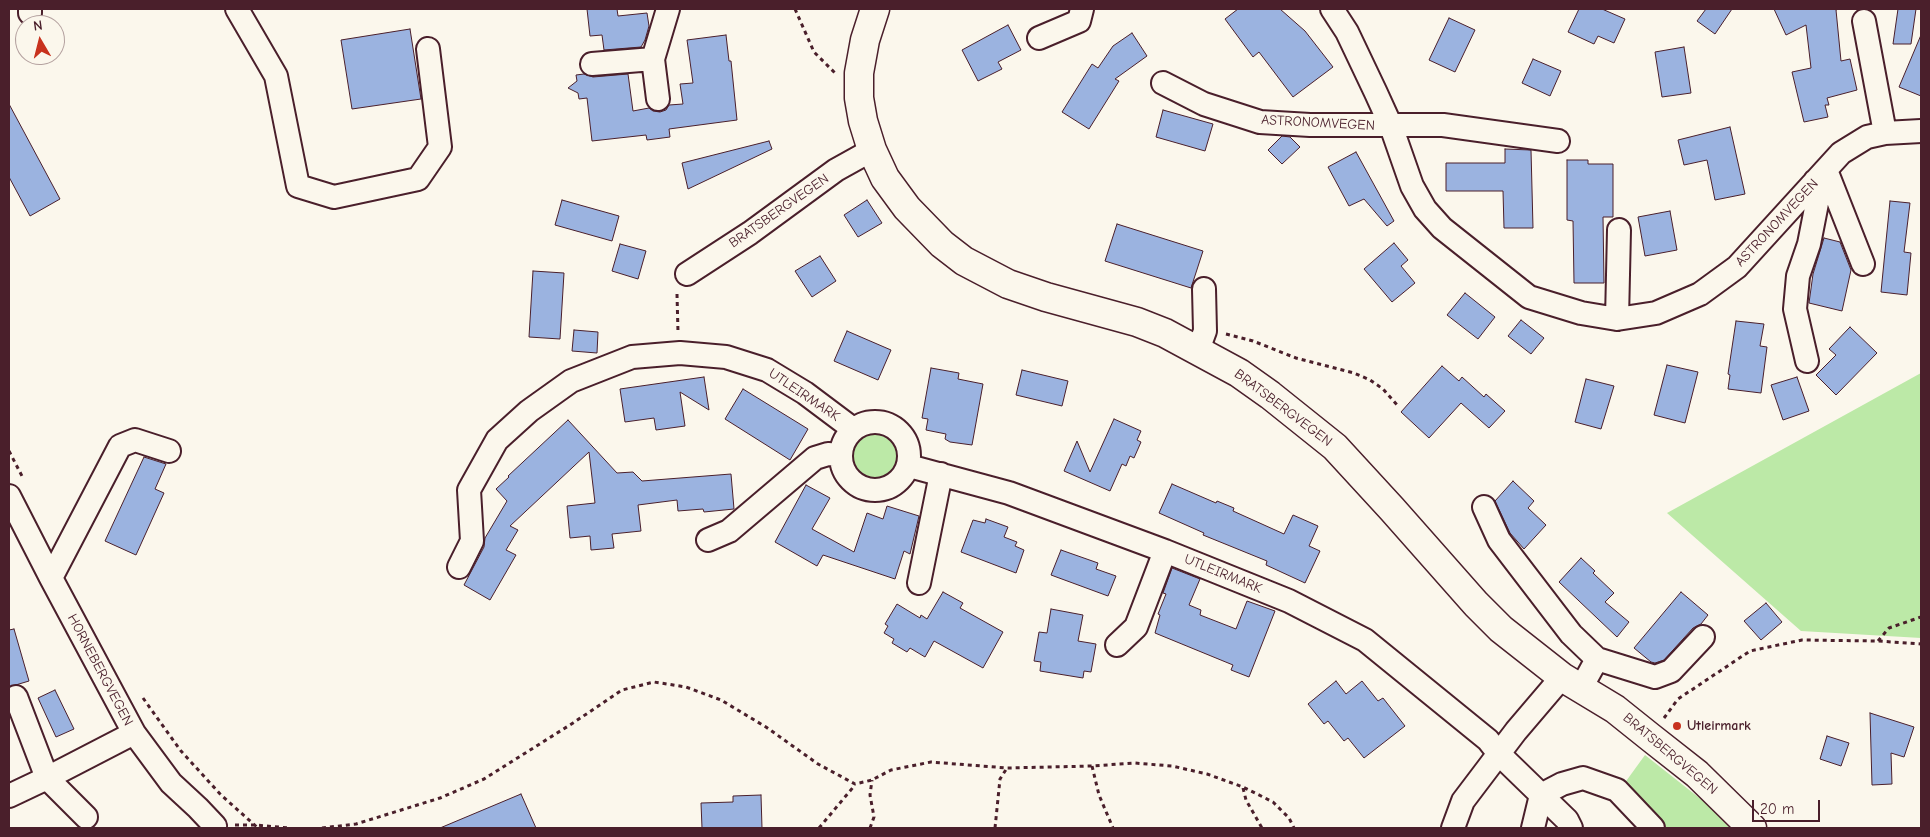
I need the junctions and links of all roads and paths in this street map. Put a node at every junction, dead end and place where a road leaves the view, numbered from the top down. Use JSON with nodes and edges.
{"nodes":[{"id":1,"x":237,"y":9,"type":"edge"},
{"id":2,"x":668,"y":9,"type":"edge"},
{"id":3,"x":794,"y":9,"type":"edge"},
{"id":4,"x":875,"y":9,"type":"edge"},
{"id":5,"x":1082,"y":9,"type":"edge"},
{"id":6,"x":1332,"y":9,"type":"edge"},
{"id":7,"x":1864,"y":21,"type":"dead end"},
{"id":8,"x":1039,"y":38,"type":"dead end"},
{"id":9,"x":428,"y":49,"type":"dead end"},
{"id":10,"x":653,"y":59,"type":"junction"},
{"id":11,"x":592,"y":64,"type":"dead end"},
{"id":12,"x":836,"y":75,"type":"dead end"},
{"id":13,"x":1163,"y":83,"type":"dead end"},
{"id":14,"x":658,"y":99,"type":"dead end"},
{"id":15,"x":1391,"y":126,"type":"junction"},
{"id":16,"x":1921,"y":131,"type":"edge"},
{"id":17,"x":1885,"y":133,"type":"junction"},
{"id":18,"x":1558,"y":141,"type":"dead end"},
{"id":19,"x":872,"y":150,"type":"junction"},
{"id":20,"x":1820,"y":175,"type":"junction"},
{"id":21,"x":1619,"y":230,"type":"dead end"},
{"id":22,"x":1862,"y":264,"type":"dead end"},
{"id":23,"x":688,"y":274,"type":"joint"},
{"id":24,"x":1204,"y":289,"type":"dead end"},
{"id":25,"x":1618,"y":319,"type":"junction"},
{"id":26,"x":1201,"y":340,"type":"junction"},
{"id":27,"x":680,"y":353,"type":"junction"},
{"id":28,"x":1807,"y":361,"type":"dead end"},
{"id":29,"x":1398,"y":406,"type":"dead end"},
{"id":30,"x":852,"y":429,"type":"junction"},
{"id":31,"x":169,"y":450,"type":"dead end"},
{"id":32,"x":9,"y":451,"type":"edge"},
{"id":33,"x":840,"y":455,"type":"junction"},
{"id":34,"x":909,"y":466,"type":"junction"},
{"id":35,"x":940,"y":474,"type":"junction"},
{"id":36,"x":18,"y":490,"type":"edge"},
{"id":37,"x":1484,"y":507,"type":"dead end"},
{"id":38,"x":708,"y":540,"type":"dead end"},
{"id":39,"x":1166,"y":551,"type":"junction"},
{"id":40,"x":459,"y":567,"type":"dead end"},
{"id":41,"x":51,"y":578,"type":"junction"},
{"id":42,"x":919,"y":583,"type":"dead end"},
{"id":43,"x":1921,"y":617,"type":"edge"},
{"id":44,"x":1703,"y":637,"type":"dead end"},
{"id":45,"x":1878,"y":641,"type":"junction"},
{"id":46,"x":1921,"y":644,"type":"edge"},
{"id":47,"x":1117,"y":645,"type":"dead end"},
{"id":48,"x":1597,"y":659,"type":"junction"},
{"id":49,"x":1571,"y":682,"type":"junction"},
{"id":50,"x":140,"y":692,"type":"dead end"},
{"id":51,"x":16,"y":697,"type":"dead end"},
{"id":52,"x":134,"y":733,"type":"junction"},
{"id":53,"x":1650,"y":737,"type":"junction"},
{"id":54,"x":1499,"y":754,"type":"junction"},
{"id":55,"x":1092,"y":766,"type":"junction"},
{"id":56,"x":1007,"y":768,"type":"junction"},
{"id":57,"x":47,"y":778,"type":"junction"},
{"id":58,"x":872,"y":780,"type":"junction"},
{"id":59,"x":855,"y":784,"type":"junction"},
{"id":60,"x":1243,"y":787,"type":"junction"},
{"id":61,"x":1541,"y":795,"type":"junction"},
{"id":62,"x":9,"y":796,"type":"edge"},
{"id":63,"x":86,"y":817,"type":"dead end"},
{"id":64,"x":255,"y":825,"type":"junction"},
{"id":65,"x":215,"y":827,"type":"edge"},
{"id":66,"x":258,"y":828,"type":"edge"},
{"id":67,"x":290,"y":828,"type":"edge"},
{"id":68,"x":322,"y":828,"type":"edge"},
{"id":69,"x":819,"y":828,"type":"edge"},
{"id":70,"x":870,"y":828,"type":"edge"},
{"id":71,"x":995,"y":828,"type":"edge"},
{"id":72,"x":1113,"y":828,"type":"edge"},
{"id":73,"x":1262,"y":828,"type":"edge"},
{"id":74,"x":1294,"y":828,"type":"edge"},
{"id":75,"x":1453,"y":828,"type":"edge"},
{"id":76,"x":1533,"y":828,"type":"edge"},
{"id":77,"x":1571,"y":828,"type":"edge"},
{"id":78,"x":1653,"y":828,"type":"edge"},
{"id":79,"x":1752,"y":828,"type":"edge"}],
"edges":[{"from":1,"to":9,"type":"street"},
{"from":2,"to":10,"type":"street"},
{"from":3,"to":12,"type":"path"},
{"from":4,"to":19,"type":"main road","name":"BRATSBERGVEGEN"},
{"from":5,"to":8,"type":"street"},
{"from":6,"to":15,"type":"street","name":"ASTRONOMVEGEN"},
{"from":7,"to":17,"type":"street"},
{"from":10,"to":11,"type":"street"},
{"from":10,"to":14,"type":"street"},
{"from":13,"to":15,"type":"street","name":"ASTRONOMVEGEN"},
{"from":15,"to":18,"type":"street","name":"ASTRONOMVEGEN"},
{"from":15,"to":25,"type":"street","name":"ASTRONOMVEGEN"},
{"from":16,"to":17,"type":"street","name":"ASTRONOMVEGEN"},
{"from":17,"to":20,"type":"street","name":"ASTRONOMVEGEN"},
{"from":19,"to":23,"type":"street","name":"BRATSBERGVEGEN"},
{"from":19,"to":26,"type":"main road","name":"BRATSBERGVEGEN"},
{"from":20,"to":22,"type":"street"},
{"from":20,"to":25,"type":"street","name":"ASTRONOMVEGEN"},
{"from":20,"to":28,"type":"street"},
{"from":21,"to":25,"type":"street"},
{"from":23,"to":27,"type":"path"},
{"from":24,"to":26,"type":"street"},
{"from":26,"to":29,"type":"path"},
{"from":26,"to":49,"type":"main road","name":"BRATSBERGVEGEN"},
{"from":27,"to":30,"type":"street","name":"UTLEIRMARK"},
{"from":27,"to":40,"type":"street","name":"UTLEIRMARK"},
{"from":30,"to":33,"type":"street","name":"UTLEIRMARK"},
{"from":30,"to":34,"type":"street","name":"UTLEIRMARK"},
{"from":31,"to":41,"type":"street"},
{"from":32,"to":36,"type":"path"},
{"from":33,"to":34,"type":"street"},
{"from":33,"to":38,"type":"street"},
{"from":34,"to":35,"type":"street","name":"UTLEIRMARK"},
{"from":35,"to":39,"type":"street","name":"UTLEIRMARK"},
{"from":35,"to":42,"type":"street"},
{"from":36,"to":41,"type":"street","name":"HORNEBERGVEGEN"},
{"from":37,"to":48,"type":"street"},
{"from":39,"to":47,"type":"street"},
{"from":39,"to":54,"type":"street","name":"UTLEIRMARK"},
{"from":41,"to":52,"type":"street","name":"HORNEBERGVEGEN"},
{"from":43,"to":45,"type":"path"},
{"from":44,"to":48,"type":"street"},
{"from":45,"to":46,"type":"path"},
{"from":45,"to":53,"type":"path"},
{"from":48,"to":49,"type":"street"},
{"from":49,"to":53,"type":"main road","name":"BRATSBERGVEGEN"},
{"from":49,"to":54,"type":"street"},
{"from":50,"to":64,"type":"path"},
{"from":51,"to":57,"type":"street"},
{"from":52,"to":57,"type":"street"},
{"from":52,"to":65,"type":"street","name":"HORNEBERGVEGEN"},
{"from":53,"to":79,"type":"main road","name":"BRATSBERGVEGEN"},
{"from":54,"to":61,"type":"street","name":"UTLEIRMARK"},
{"from":54,"to":75,"type":"street"},
{"from":55,"to":56,"type":"path"},
{"from":55,"to":60,"type":"path"},
{"from":55,"to":72,"type":"path"},
{"from":56,"to":58,"type":"path"},
{"from":56,"to":71,"type":"path"},
{"from":57,"to":62,"type":"street"},
{"from":57,"to":63,"type":"street"},
{"from":58,"to":59,"type":"path"},
{"from":58,"to":70,"type":"path"},
{"from":59,"to":68,"type":"path"},
{"from":59,"to":69,"type":"path"},
{"from":60,"to":73,"type":"path"},
{"from":60,"to":74,"type":"path"},
{"from":61,"to":76,"type":"street"},
{"from":61,"to":77,"type":"street","name":"UTLEIRMARK"},
{"from":61,"to":78,"type":"street"},
{"from":64,"to":65,"type":"path"},
{"from":64,"to":66,"type":"path"},
{"from":64,"to":67,"type":"path"}]}
